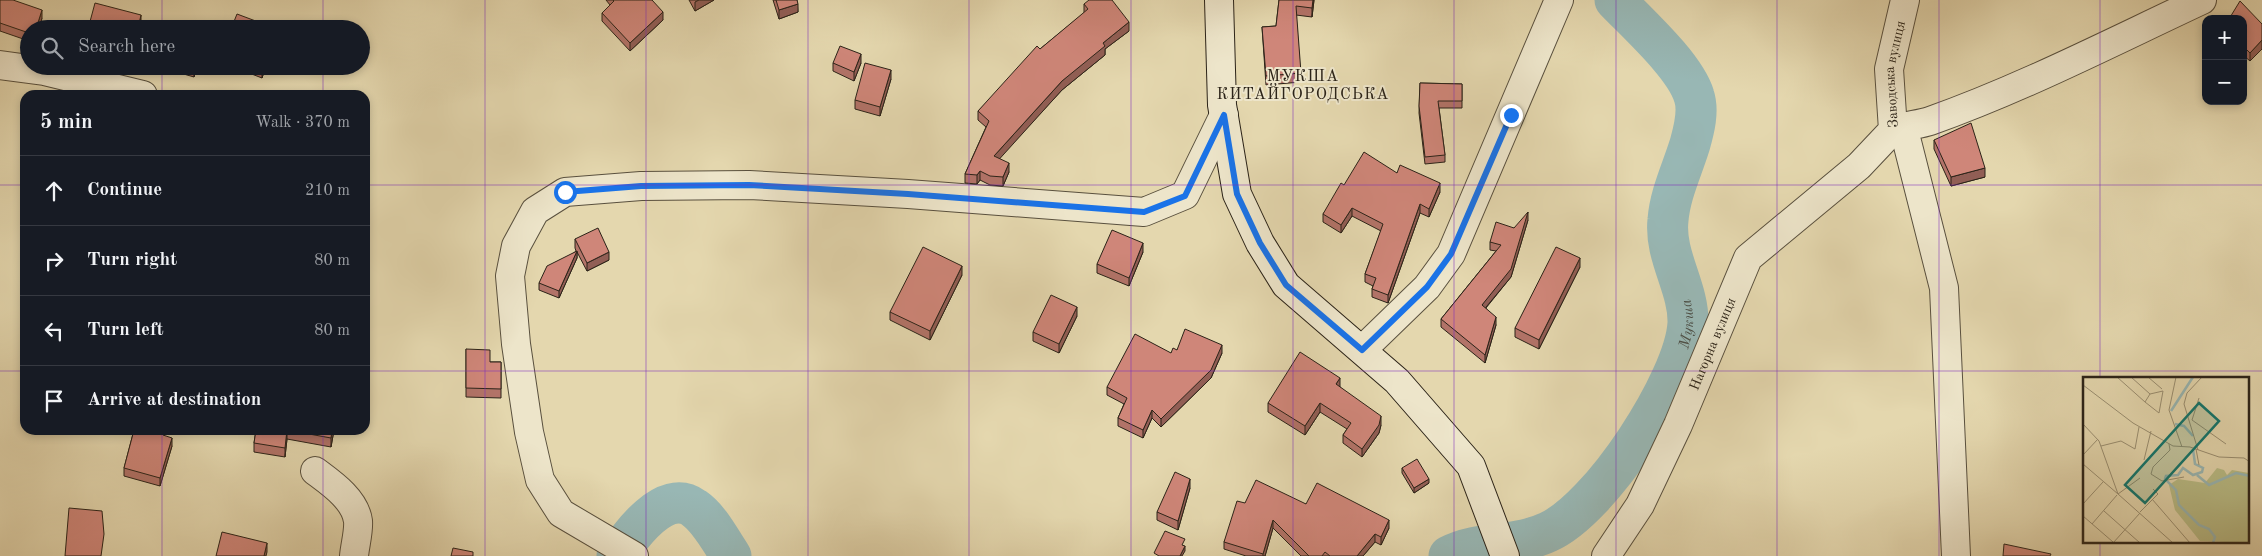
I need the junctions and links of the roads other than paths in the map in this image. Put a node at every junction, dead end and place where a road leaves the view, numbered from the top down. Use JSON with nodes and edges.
{"nodes":[{"id":1,"x":1220,"y":0,"type":"edge"},
{"id":2,"x":1559,"y":0,"type":"edge"},
{"id":3,"x":1905,"y":0,"type":"edge"},
{"id":4,"x":2202,"y":0,"type":"edge"},
{"id":5,"x":0,"y":64,"type":"edge"},
{"id":6,"x":20,"y":67,"type":"edge"},
{"id":7,"x":60,"y":75,"type":"edge"},
{"id":8,"x":122,"y":90,"type":"edge"},
{"id":9,"x":1224,"y":115,"type":"junction"},
{"id":10,"x":1898,"y":128,"type":"junction"},
{"id":11,"x":1859,"y":166,"type":"joint"},
{"id":12,"x":1362,"y":350,"type":"junction"},
{"id":13,"x":315,"y":471,"type":"dead end"},
{"id":14,"x":354,"y":556,"type":"edge"},
{"id":15,"x":634,"y":556,"type":"edge"},
{"id":16,"x":1505,"y":556,"type":"edge"},
{"id":17,"x":1606,"y":556,"type":"edge"},
{"id":18,"x":1956,"y":556,"type":"edge"}],
"edges":[{"from":1,"to":9,"type":"street"},
{"from":2,"to":12,"type":"street"},
{"from":3,"to":10,"type":"street","name":"Заводська вулиця"},
{"from":4,"to":10,"type":"street"},
{"from":5,"to":6,"type":"street"},
{"from":7,"to":8,"type":"street"},
{"from":9,"to":12,"type":"street"},
{"from":9,"to":15,"type":"street"},
{"from":10,"to":11,"type":"street","name":"Заводська вулиця"},
{"from":10,"to":18,"type":"street"},
{"from":11,"to":17,"type":"street","name":"Нагорна вулиця"},
{"from":12,"to":16,"type":"street"},
{"from":13,"to":14,"type":"street"}]}
